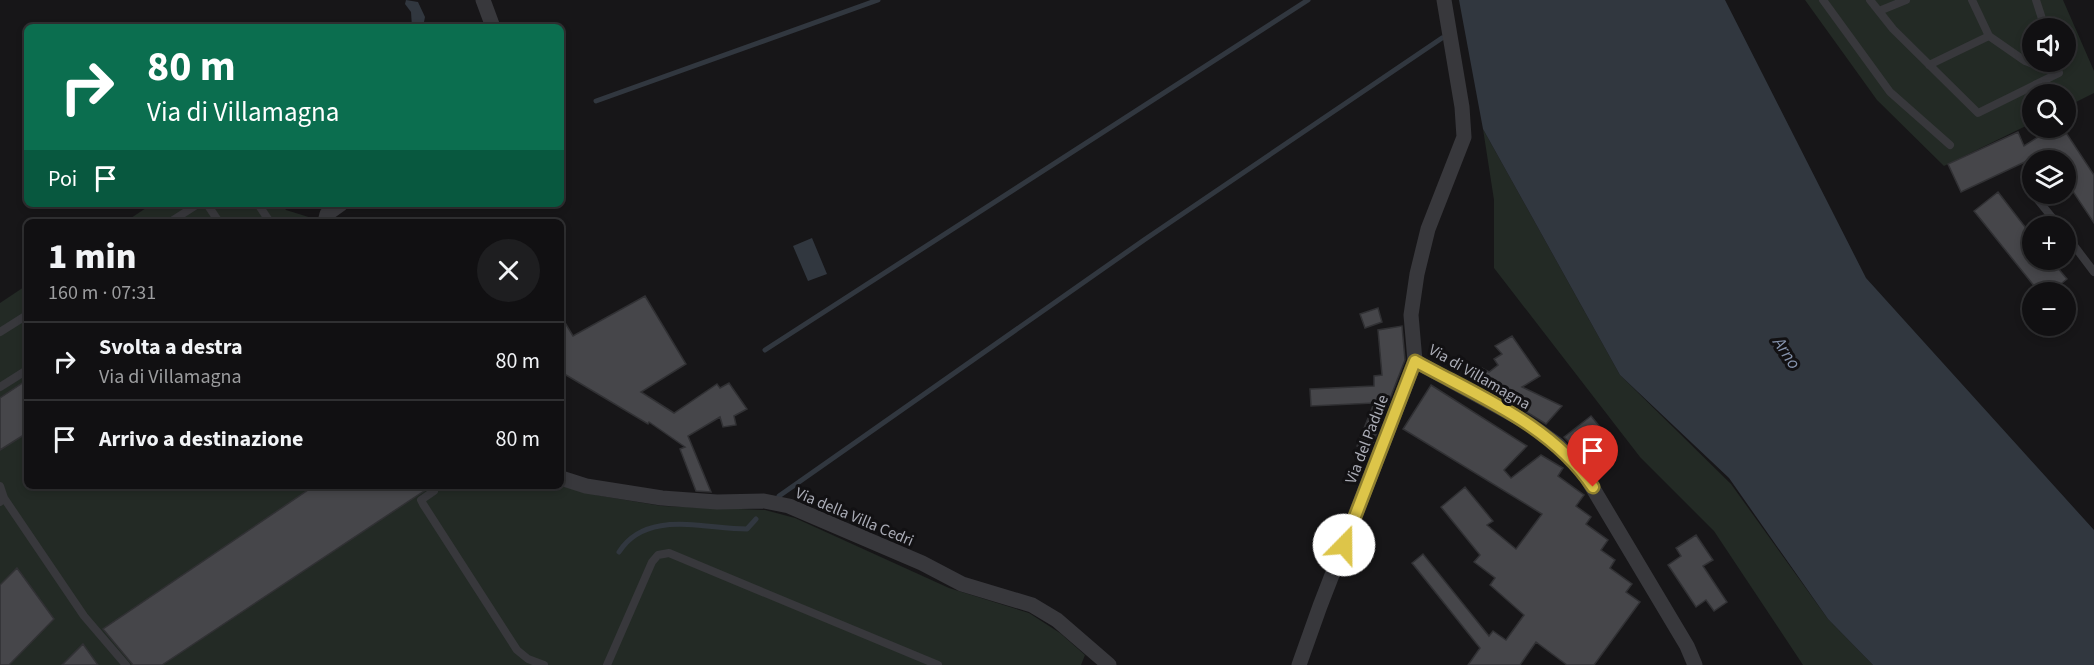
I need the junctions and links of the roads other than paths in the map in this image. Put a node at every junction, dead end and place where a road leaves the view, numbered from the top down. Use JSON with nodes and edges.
{"nodes":[{"id":1,"x":483,"y":0,"type":"edge"},
{"id":2,"x":1444,"y":0,"type":"edge"},
{"id":3,"x":1823,"y":0,"type":"edge"},
{"id":4,"x":1870,"y":0,"type":"edge"},
{"id":5,"x":1906,"y":0,"type":"edge"},
{"id":6,"x":1972,"y":0,"type":"edge"},
{"id":7,"x":2036,"y":0,"type":"edge"},
{"id":8,"x":1879,"y":11,"type":"junction"},
{"id":9,"x":2042,"y":18,"type":"edge"},
{"id":10,"x":492,"y":24,"type":"edge"},
{"id":11,"x":1989,"y":36,"type":"junction"},
{"id":12,"x":1929,"y":65,"type":"junction"},
{"id":13,"x":2059,"y":74,"type":"joint"},
{"id":14,"x":1950,"y":145,"type":"dead end"},
{"id":15,"x":2042,"y":204,"type":"edge"},
{"id":16,"x":193,"y":207,"type":"edge"},
{"id":17,"x":337,"y":207,"type":"edge"},
{"id":18,"x":2051,"y":216,"type":"edge"},
{"id":19,"x":175,"y":219,"type":"edge"},
{"id":20,"x":326,"y":219,"type":"edge"},
{"id":21,"x":2076,"y":248,"type":"edge"},
{"id":22,"x":2094,"y":272,"type":"edge"},
{"id":23,"x":24,"y":317,"type":"edge"},
{"id":24,"x":0,"y":332,"type":"edge"},
{"id":25,"x":1415,"y":361,"type":"junction"},
{"id":26,"x":24,"y":372,"type":"edge"},
{"id":27,"x":0,"y":387,"type":"edge"},
{"id":28,"x":564,"y":479,"type":"edge"},
{"id":29,"x":0,"y":486,"type":"edge"},
{"id":30,"x":434,"y":489,"type":"edge"},
{"id":31,"x":2,"y":500,"type":"edge"},
{"id":32,"x":126,"y":665,"type":"edge"},
{"id":33,"x":544,"y":665,"type":"edge"},
{"id":34,"x":607,"y":665,"type":"edge"},
{"id":35,"x":938,"y":665,"type":"edge"},
{"id":36,"x":1109,"y":665,"type":"edge"},
{"id":37,"x":1299,"y":665,"type":"edge"},
{"id":38,"x":1695,"y":665,"type":"edge"}],
"edges":[{"from":1,"to":10,"type":"street"},
{"from":2,"to":25,"type":"street","name":"Via di Villamagna"},
{"from":3,"to":14,"type":"lane"},
{"from":4,"to":8,"type":"lane"},
{"from":5,"to":8,"type":"lane"},
{"from":6,"to":11,"type":"lane"},
{"from":7,"to":9,"type":"lane"},
{"from":8,"to":12,"type":"lane"},
{"from":11,"to":12,"type":"lane"},
{"from":11,"to":13,"type":"lane"},
{"from":12,"to":13,"type":"lane"},
{"from":15,"to":18,"type":"lane"},
{"from":16,"to":19,"type":"lane"},
{"from":17,"to":20,"type":"street"},
{"from":21,"to":22,"type":"lane"},
{"from":23,"to":24,"type":"lane"},
{"from":25,"to":37,"type":"street","name":"Via del Padule"},
{"from":25,"to":38,"type":"street","name":"Via di Villamagna"},
{"from":26,"to":27,"type":"lane"},
{"from":28,"to":36,"type":"street","name":"Via della Villa Cedri"},
{"from":29,"to":31,"type":"lane"},
{"from":30,"to":33,"type":"lane"},
{"from":31,"to":32,"type":"lane"},
{"from":34,"to":35,"type":"lane"}]}
